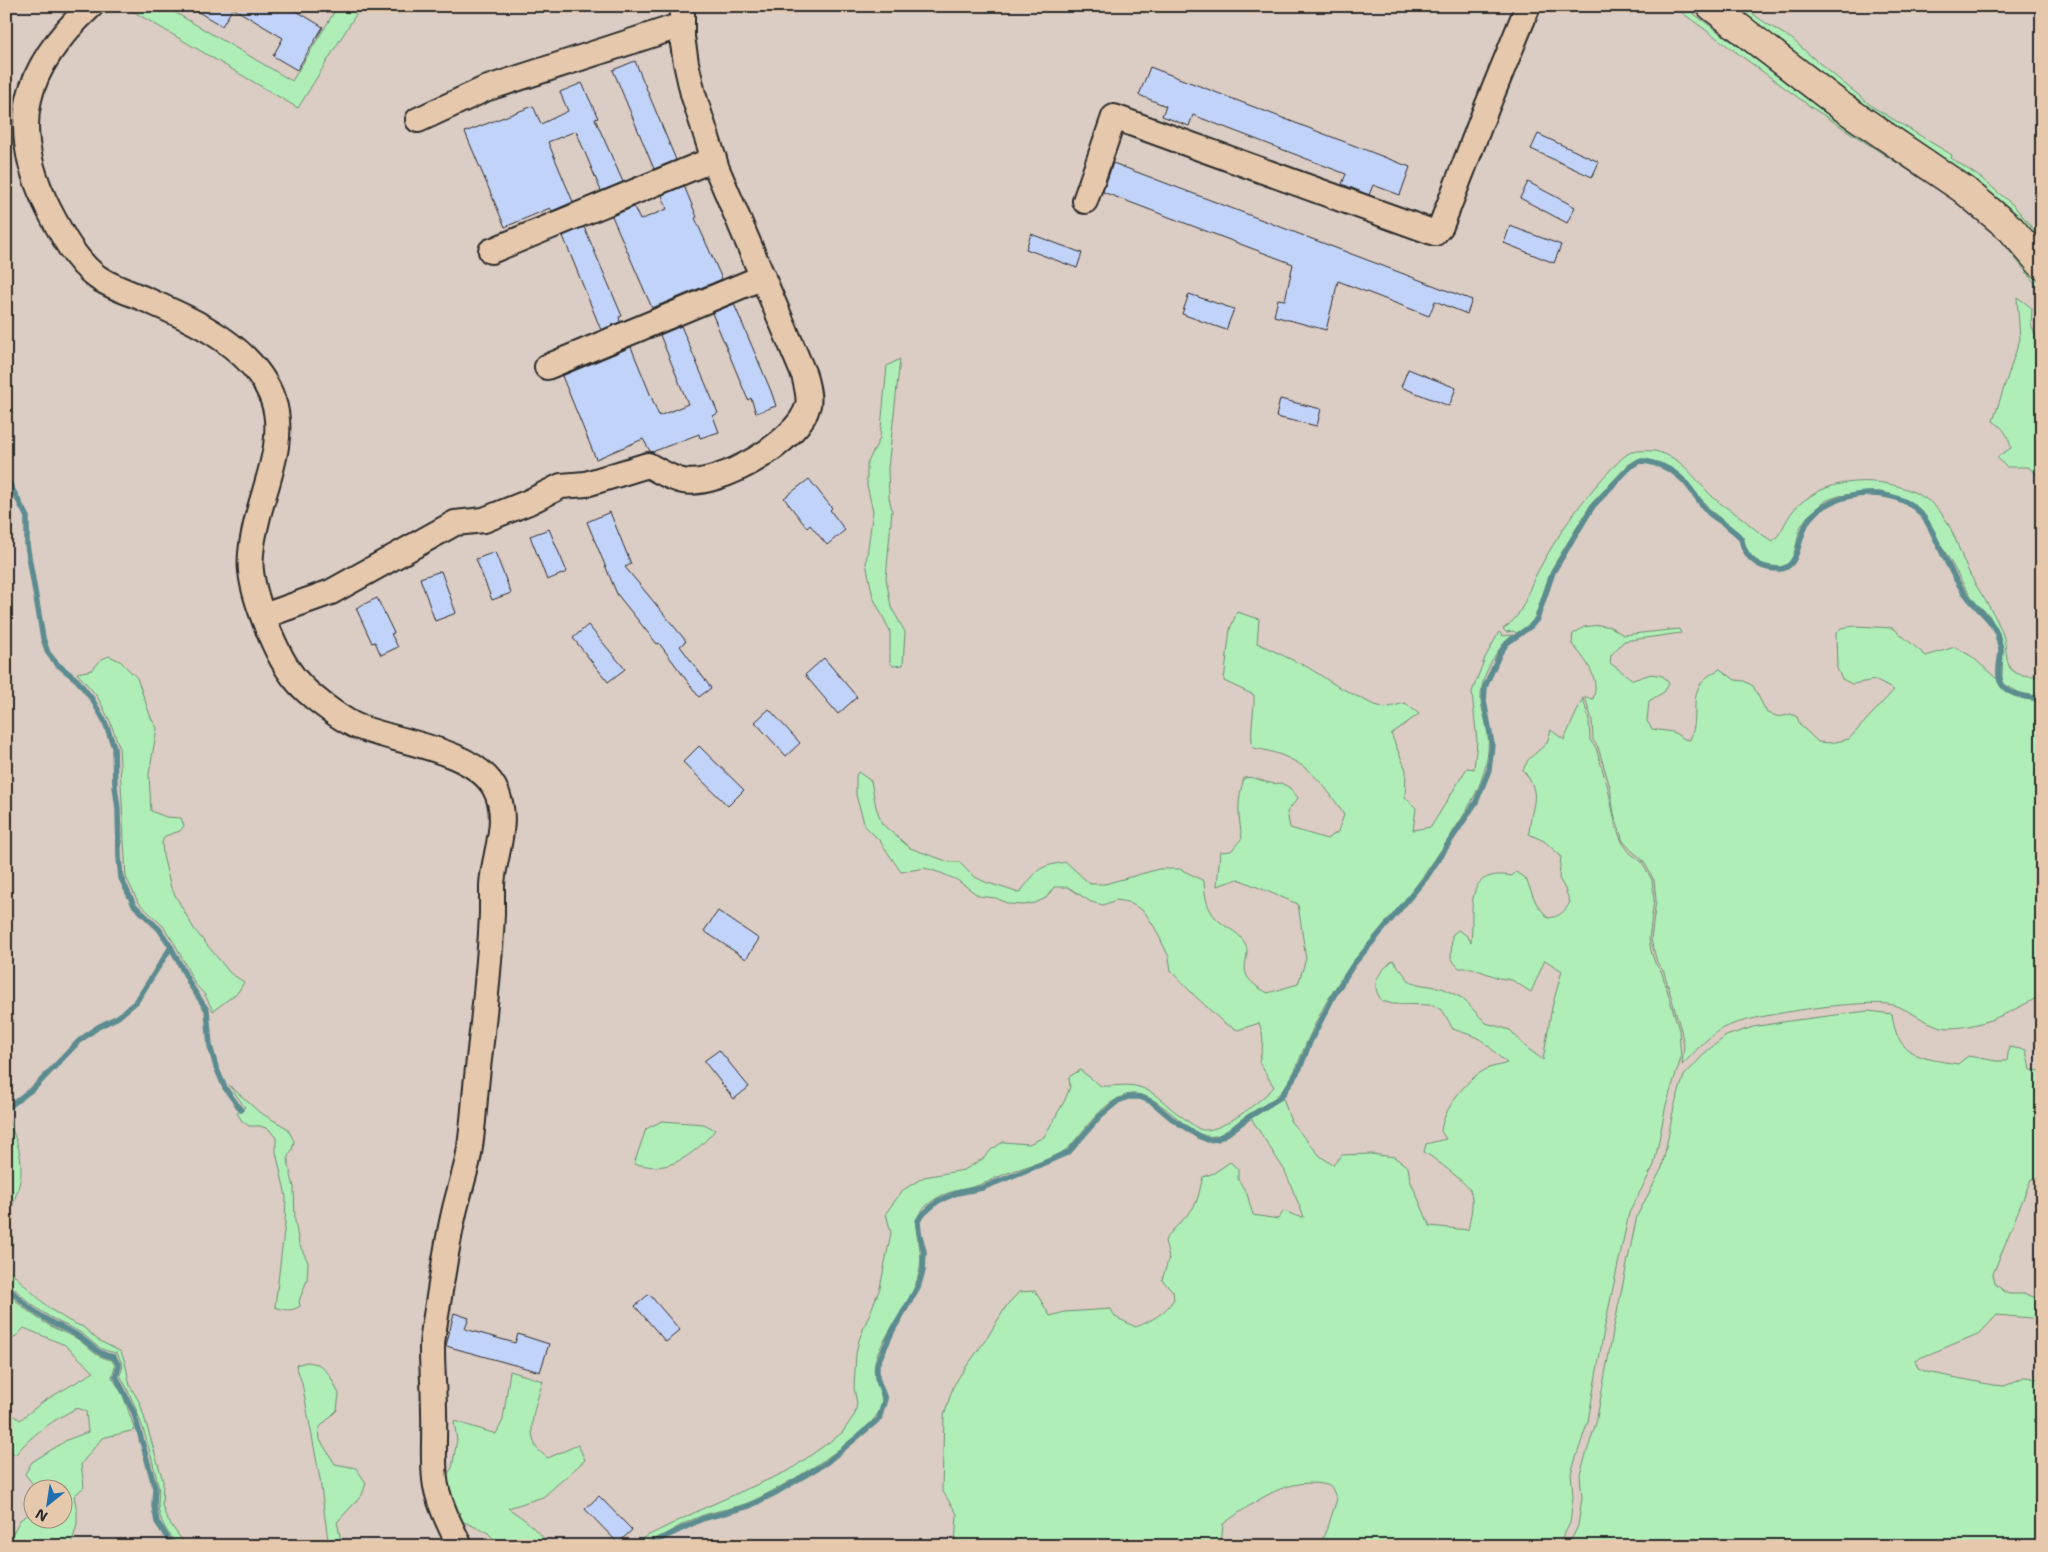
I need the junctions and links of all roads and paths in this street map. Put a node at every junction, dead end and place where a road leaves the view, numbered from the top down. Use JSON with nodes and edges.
{"nodes":[{"id":1,"x":91,"y":6,"type":"edge"},
{"id":2,"x":1528,"y":6,"type":"edge"},
{"id":3,"x":1711,"y":6,"type":"edge"},
{"id":4,"x":682,"y":16,"type":"edge"},
{"id":5,"x":418,"y":120,"type":"dead end"},
{"id":6,"x":714,"y":159,"type":"junction"},
{"id":7,"x":1085,"y":201,"type":"dead end"},
{"id":8,"x":491,"y":251,"type":"dead end"},
{"id":9,"x":2042,"y":265,"type":"edge"},
{"id":10,"x":763,"y":277,"type":"junction"},
{"id":11,"x":547,"y":366,"type":"dead end"},
{"id":12,"x":264,"y":616,"type":"junction"},
{"id":13,"x":460,"y":1546,"type":"edge"}],
"edges":[{"from":1,"to":12,"type":"street"},
{"from":2,"to":7,"type":"street"},
{"from":3,"to":9,"type":"street"},
{"from":4,"to":5,"type":"street"},
{"from":4,"to":6,"type":"street"},
{"from":6,"to":8,"type":"street"},
{"from":6,"to":10,"type":"street"},
{"from":10,"to":11,"type":"street"},
{"from":10,"to":12,"type":"street"},
{"from":12,"to":13,"type":"street"}]}
